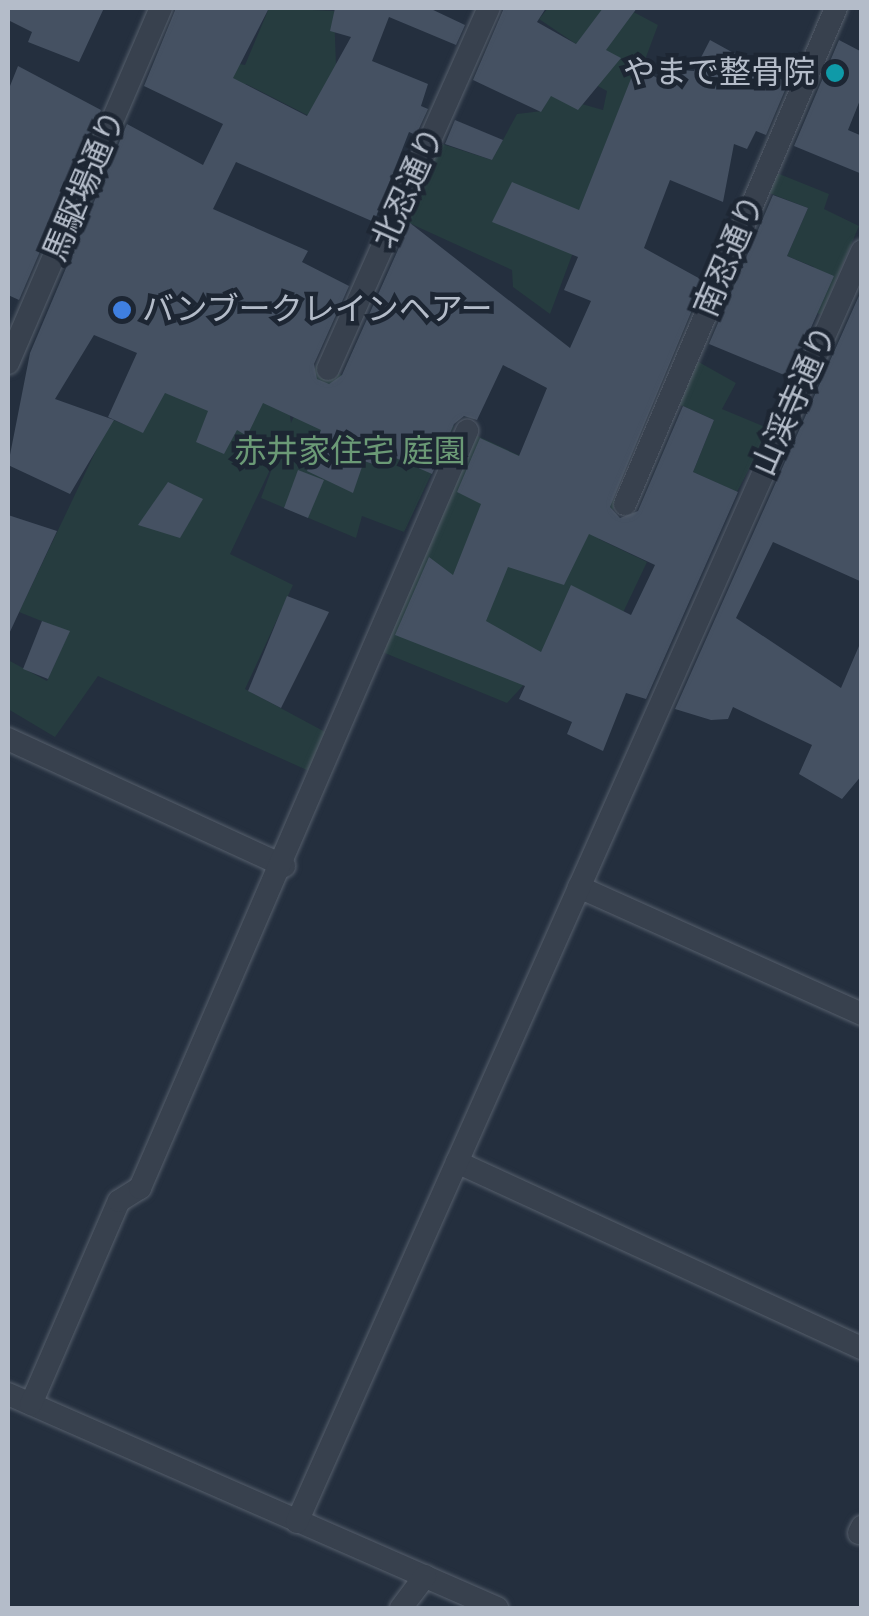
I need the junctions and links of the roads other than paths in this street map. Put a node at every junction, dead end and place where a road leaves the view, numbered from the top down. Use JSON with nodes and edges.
{"nodes":[{"id":1,"x":162,"y":8,"type":"edge"},
{"id":2,"x":489,"y":8,"type":"edge"},
{"id":3,"x":836,"y":8,"type":"edge"},
{"id":4,"x":862,"y":251,"type":"edge"},
{"id":5,"x":8,"y":363,"type":"edge"},
{"id":6,"x":328,"y":369,"type":"dead end"},
{"id":7,"x":466,"y":431,"type":"dead end"},
{"id":8,"x":625,"y":504,"type":"dead end"},
{"id":9,"x":8,"y":740,"type":"edge"},
{"id":10,"x":284,"y":866,"type":"junction"},
{"id":11,"x":580,"y":888,"type":"junction"},
{"id":12,"x":862,"y":1014,"type":"edge"},
{"id":13,"x":458,"y":1162,"type":"junction"},
{"id":14,"x":862,"y":1348,"type":"edge"},
{"id":15,"x":8,"y":1394,"type":"edge"},
{"id":16,"x":31,"y":1404,"type":"junction"},
{"id":17,"x":298,"y":1522,"type":"junction"},
{"id":18,"x":425,"y":1576,"type":"junction"},
{"id":19,"x":401,"y":1608,"type":"edge"},
{"id":20,"x":498,"y":1608,"type":"edge"}],
"edges":[{"from":1,"to":5,"type":"street","name":"馬駆場通り"},
{"from":2,"to":6,"type":"street","name":"北忍通り"},
{"from":3,"to":8,"type":"street","name":"南忍通り"},
{"from":4,"to":11,"type":"street","name":"山渓寺通り"},
{"from":7,"to":10,"type":"street"},
{"from":9,"to":10,"type":"street"},
{"from":10,"to":16,"type":"street"},
{"from":11,"to":12,"type":"street"},
{"from":11,"to":13,"type":"street","name":"山渓寺通り"},
{"from":13,"to":14,"type":"street"},
{"from":13,"to":17,"type":"street","name":"山渓寺通り"},
{"from":15,"to":16,"type":"street"},
{"from":16,"to":17,"type":"street"},
{"from":17,"to":18,"type":"street"},
{"from":18,"to":19,"type":"street"},
{"from":18,"to":20,"type":"street"}]}
